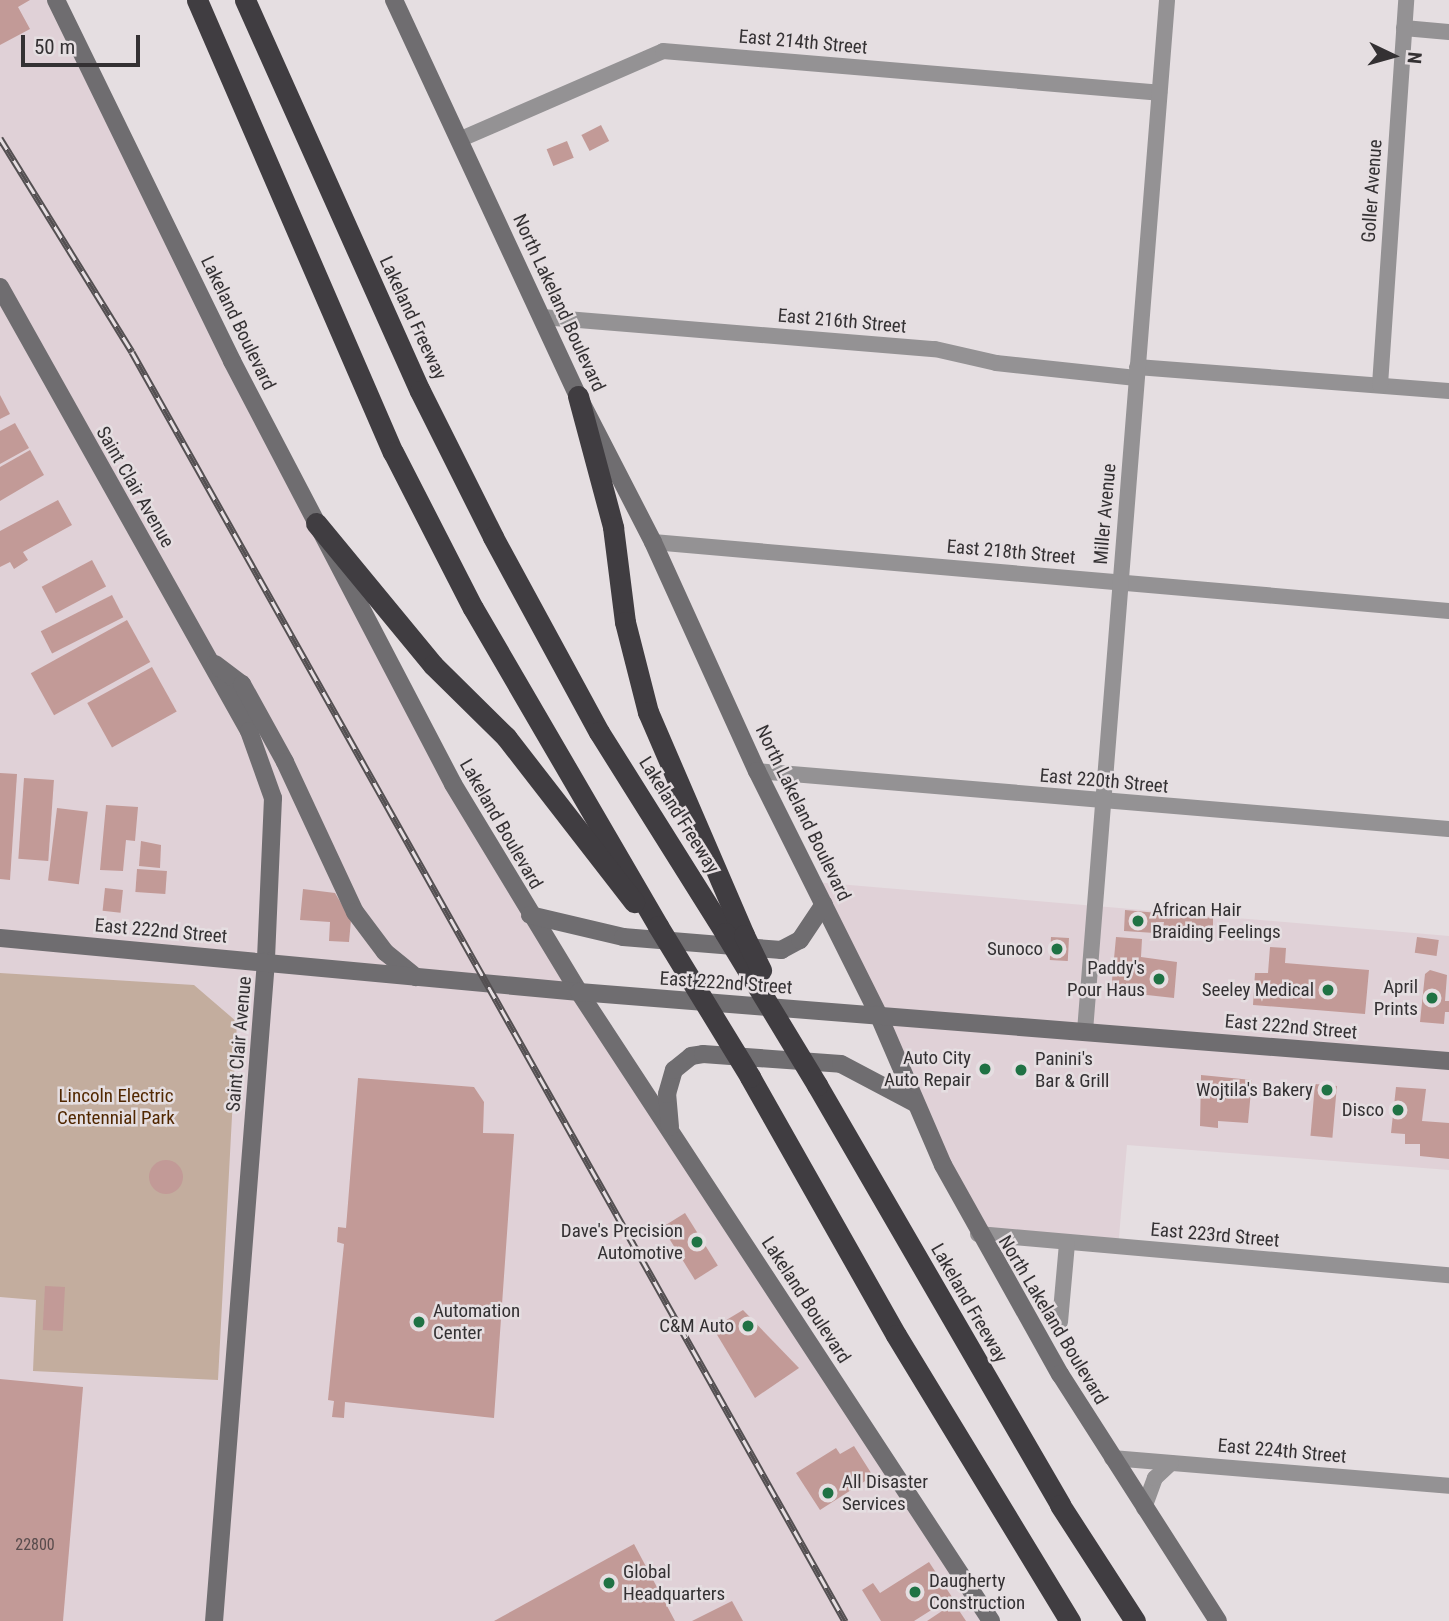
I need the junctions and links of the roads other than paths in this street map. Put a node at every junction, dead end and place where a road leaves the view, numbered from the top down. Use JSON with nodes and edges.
{"nodes":[{"id":1,"x":56,"y":0,"type":"edge"},
{"id":2,"x":197,"y":0,"type":"edge"},
{"id":3,"x":246,"y":0,"type":"edge"},
{"id":4,"x":394,"y":0,"type":"edge"},
{"id":5,"x":1167,"y":0,"type":"edge"},
{"id":6,"x":1406,"y":0,"type":"edge"},
{"id":7,"x":1404,"y":28,"type":"junction"},
{"id":8,"x":1449,"y":32,"type":"edge"},
{"id":9,"x":1159,"y":93,"type":"junction"},
{"id":10,"x":461,"y":139,"type":"junction"},
{"id":11,"x":0,"y":287,"type":"edge"},
{"id":12,"x":542,"y":317,"type":"junction"},
{"id":13,"x":1137,"y":372,"type":"junction"},
{"id":14,"x":1380,"y":385,"type":"junction"},
{"id":15,"x":1449,"y":391,"type":"edge"},
{"id":16,"x":578,"y":396,"type":"junction"},
{"id":17,"x":316,"y":523,"type":"junction"},
{"id":18,"x":653,"y":542,"type":"junction"},
{"id":19,"x":1120,"y":582,"type":"junction"},
{"id":20,"x":1449,"y":611,"type":"edge"},
{"id":21,"x":210,"y":661,"type":"junction"},
{"id":22,"x":757,"y":771,"type":"junction"},
{"id":23,"x":1104,"y":802,"type":"junction"},
{"id":24,"x":1449,"y":829,"type":"edge"},
{"id":25,"x":824,"y":904,"type":"junction"},
{"id":26,"x":530,"y":915,"type":"junction"},
{"id":27,"x":657,"y":926,"type":"junction"},
{"id":28,"x":734,"y":934,"type":"junction"},
{"id":29,"x":0,"y":939,"type":"edge"},
{"id":30,"x":266,"y":961,"type":"junction"},
{"id":31,"x":416,"y":977,"type":"junction"},
{"id":32,"x":579,"y":992,"type":"junction"},
{"id":33,"x":878,"y":1014,"type":"junction"},
{"id":34,"x":1085,"y":1031,"type":"junction"},
{"id":35,"x":1449,"y":1061,"type":"edge"},
{"id":36,"x":915,"y":1102,"type":"junction"},
{"id":37,"x":670,"y":1130,"type":"junction"},
{"id":38,"x":978,"y":1234,"type":"junction"},
{"id":39,"x":1067,"y":1244,"type":"junction"},
{"id":40,"x":1449,"y":1275,"type":"edge"},
{"id":41,"x":1060,"y":1322,"type":"dead end"},
{"id":42,"x":1112,"y":1458,"type":"junction"},
{"id":43,"x":1171,"y":1463,"type":"junction"},
{"id":44,"x":1449,"y":1486,"type":"edge"},
{"id":45,"x":1144,"y":1508,"type":"junction"},
{"id":46,"x":214,"y":1621,"type":"edge"},
{"id":47,"x":991,"y":1621,"type":"edge"},
{"id":48,"x":1070,"y":1621,"type":"edge"},
{"id":49,"x":1135,"y":1621,"type":"edge"},
{"id":50,"x":1218,"y":1621,"type":"edge"}],
"edges":[{"from":1,"to":17,"type":"street","name":"Lakeland Boulevard"},
{"from":2,"to":27,"type":"highway"},
{"from":3,"to":28,"type":"highway","name":"Lakeland Freeway"},
{"from":4,"to":10,"type":"street","name":"North Lakeland Boulevard"},
{"from":5,"to":9,"type":"street","name":"Miller Avenue"},
{"from":6,"to":7,"type":"street","name":"Goller Avenue"},
{"from":7,"to":8,"type":"street"},
{"from":7,"to":14,"type":"street","name":"Goller Avenue"},
{"from":9,"to":10,"type":"street","name":"East 214th Street"},
{"from":9,"to":13,"type":"street","name":"Miller Avenue"},
{"from":10,"to":12,"type":"street","name":"North Lakeland Boulevard"},
{"from":11,"to":21,"type":"street","name":"Saint Clair Avenue"},
{"from":12,"to":13,"type":"street","name":"East 216th Street"},
{"from":12,"to":16,"type":"street","name":"North Lakeland Boulevard"},
{"from":13,"to":14,"type":"street","name":"East 216th Street"},
{"from":13,"to":19,"type":"street","name":"Miller Avenue"},
{"from":14,"to":15,"type":"street","name":"East 216th Street"},
{"from":16,"to":18,"type":"street","name":"North Lakeland Boulevard"},
{"from":16,"to":28,"type":"highway"},
{"from":17,"to":26,"type":"street","name":"Lakeland Boulevard"},
{"from":17,"to":27,"type":"highway"},
{"from":18,"to":19,"type":"street","name":"East 218th Street"},
{"from":18,"to":22,"type":"street","name":"North Lakeland Boulevard"},
{"from":19,"to":20,"type":"street","name":"East 218th Street"},
{"from":19,"to":23,"type":"street","name":"Miller Avenue"},
{"from":21,"to":30,"type":"street","name":"Saint Clair Avenue"},
{"from":21,"to":31,"type":"street"},
{"from":22,"to":23,"type":"street","name":"East 220th Street"},
{"from":22,"to":25,"type":"street","name":"North Lakeland Boulevard"},
{"from":23,"to":24,"type":"street","name":"East 220th Street"},
{"from":23,"to":34,"type":"street","name":"Miller Avenue"},
{"from":25,"to":26,"type":"street"},
{"from":25,"to":33,"type":"street","name":"North Lakeland Boulevard"},
{"from":26,"to":32,"type":"street","name":"Lakeland Boulevard"},
{"from":27,"to":48,"type":"highway","bridge":true},
{"from":28,"to":49,"type":"highway","name":"Lakeland Freeway","bridge":true},
{"from":29,"to":30,"type":"street","name":"East 222nd Street"},
{"from":30,"to":31,"type":"street","name":"East 222nd Street"},
{"from":30,"to":46,"type":"street","name":"Saint Clair Avenue"},
{"from":31,"to":32,"type":"street","name":"East 222nd Street"},
{"from":32,"to":33,"type":"street","name":"East 222nd Street"},
{"from":32,"to":37,"type":"street","name":"Lakeland Boulevard"},
{"from":33,"to":34,"type":"street","name":"East 222nd Street"},
{"from":33,"to":36,"type":"street","name":"North Lakeland Boulevard"},
{"from":34,"to":35,"type":"street","name":"East 222nd Street"},
{"from":36,"to":37,"type":"street"},
{"from":36,"to":38,"type":"street","name":"North Lakeland Boulevard"},
{"from":37,"to":47,"type":"street","name":"Lakeland Boulevard"},
{"from":38,"to":39,"type":"street","name":"East 223rd Street"},
{"from":38,"to":42,"type":"street","name":"North Lakeland Boulevard"},
{"from":39,"to":40,"type":"street","name":"East 223rd Street"},
{"from":39,"to":41,"type":"street"},
{"from":42,"to":43,"type":"street","name":"East 224th Street"},
{"from":42,"to":45,"type":"street","name":"North Lakeland Boulevard"},
{"from":43,"to":44,"type":"street","name":"East 224th Street"},
{"from":43,"to":45,"type":"street"},
{"from":45,"to":50,"type":"street","name":"North Lakeland Boulevard"}]}
